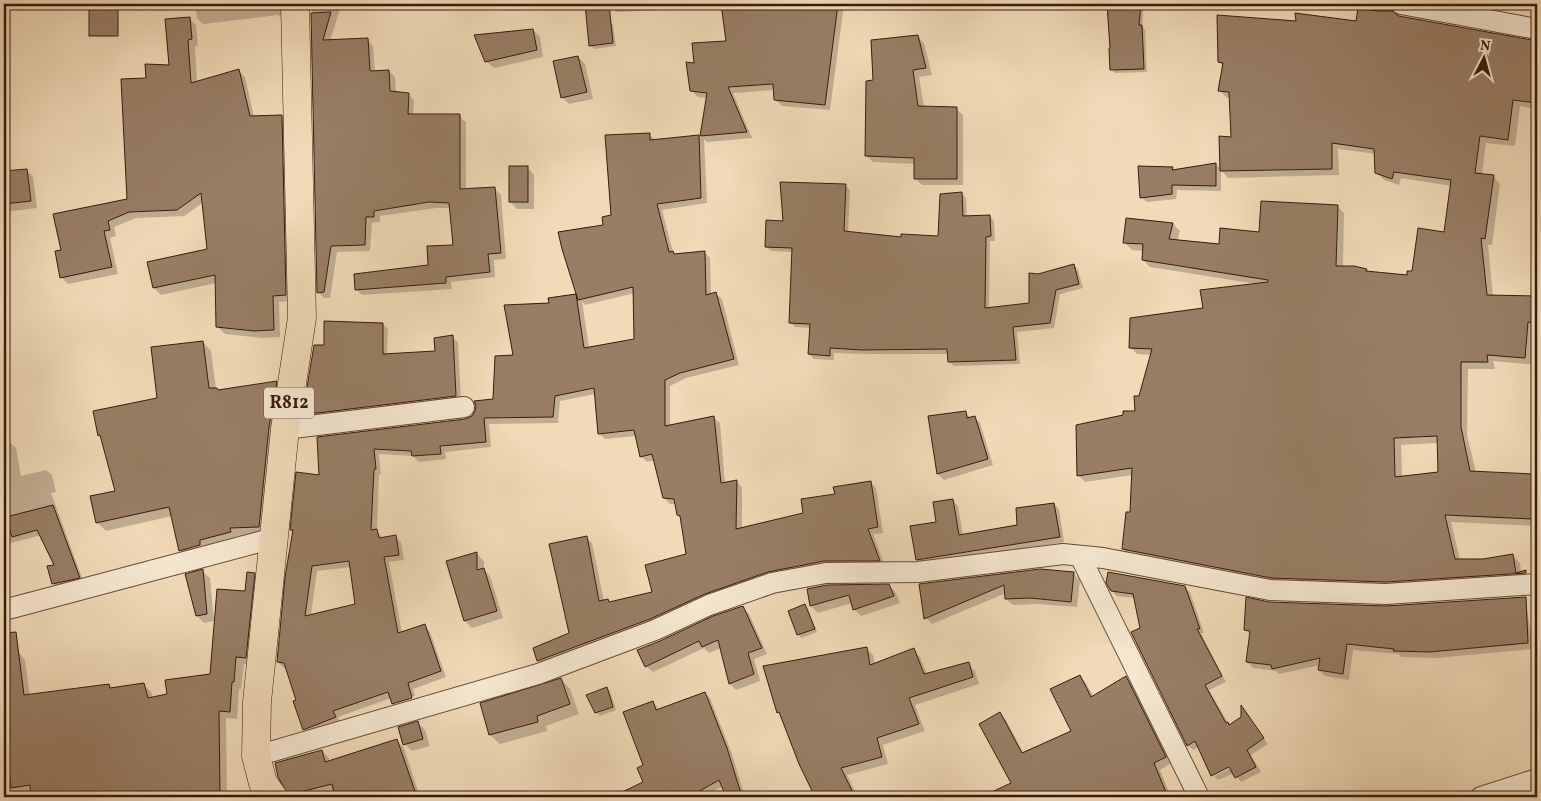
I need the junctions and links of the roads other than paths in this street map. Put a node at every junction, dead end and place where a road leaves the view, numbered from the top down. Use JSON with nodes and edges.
{"nodes":[{"id":1,"x":295,"y":4,"type":"edge"},
{"id":2,"x":1401,"y":4,"type":"edge"},
{"id":3,"x":1537,"y":29,"type":"edge"},
{"id":4,"x":464,"y":407,"type":"dead end"},
{"id":5,"x":285,"y":429,"type":"junction"},
{"id":6,"x":274,"y":538,"type":"junction"},
{"id":7,"x":1080,"y":556,"type":"junction"},
{"id":8,"x":1537,"y":584,"type":"edge"},
{"id":9,"x":4,"y":610,"type":"edge"},
{"id":10,"x":256,"y":756,"type":"junction"},
{"id":11,"x":1537,"y":780,"type":"edge"},
{"id":12,"x":273,"y":797,"type":"edge"},
{"id":13,"x":1199,"y":797,"type":"edge"},
{"id":14,"x":1481,"y":797,"type":"edge"}],
"edges":[{"from":1,"to":5,"type":"main road","number":"R812"},
{"from":2,"to":3,"type":"street"},
{"from":4,"to":5,"type":"street"},
{"from":5,"to":6,"type":"main road","number":"R812"},
{"from":6,"to":9,"type":"street"},
{"from":6,"to":10,"type":"main road","number":"R812"},
{"from":7,"to":8,"type":"street"},
{"from":7,"to":10,"type":"street"},
{"from":7,"to":13,"type":"street"},
{"from":10,"to":12,"type":"main road","number":"R812"},
{"from":11,"to":14,"type":"street"}]}
